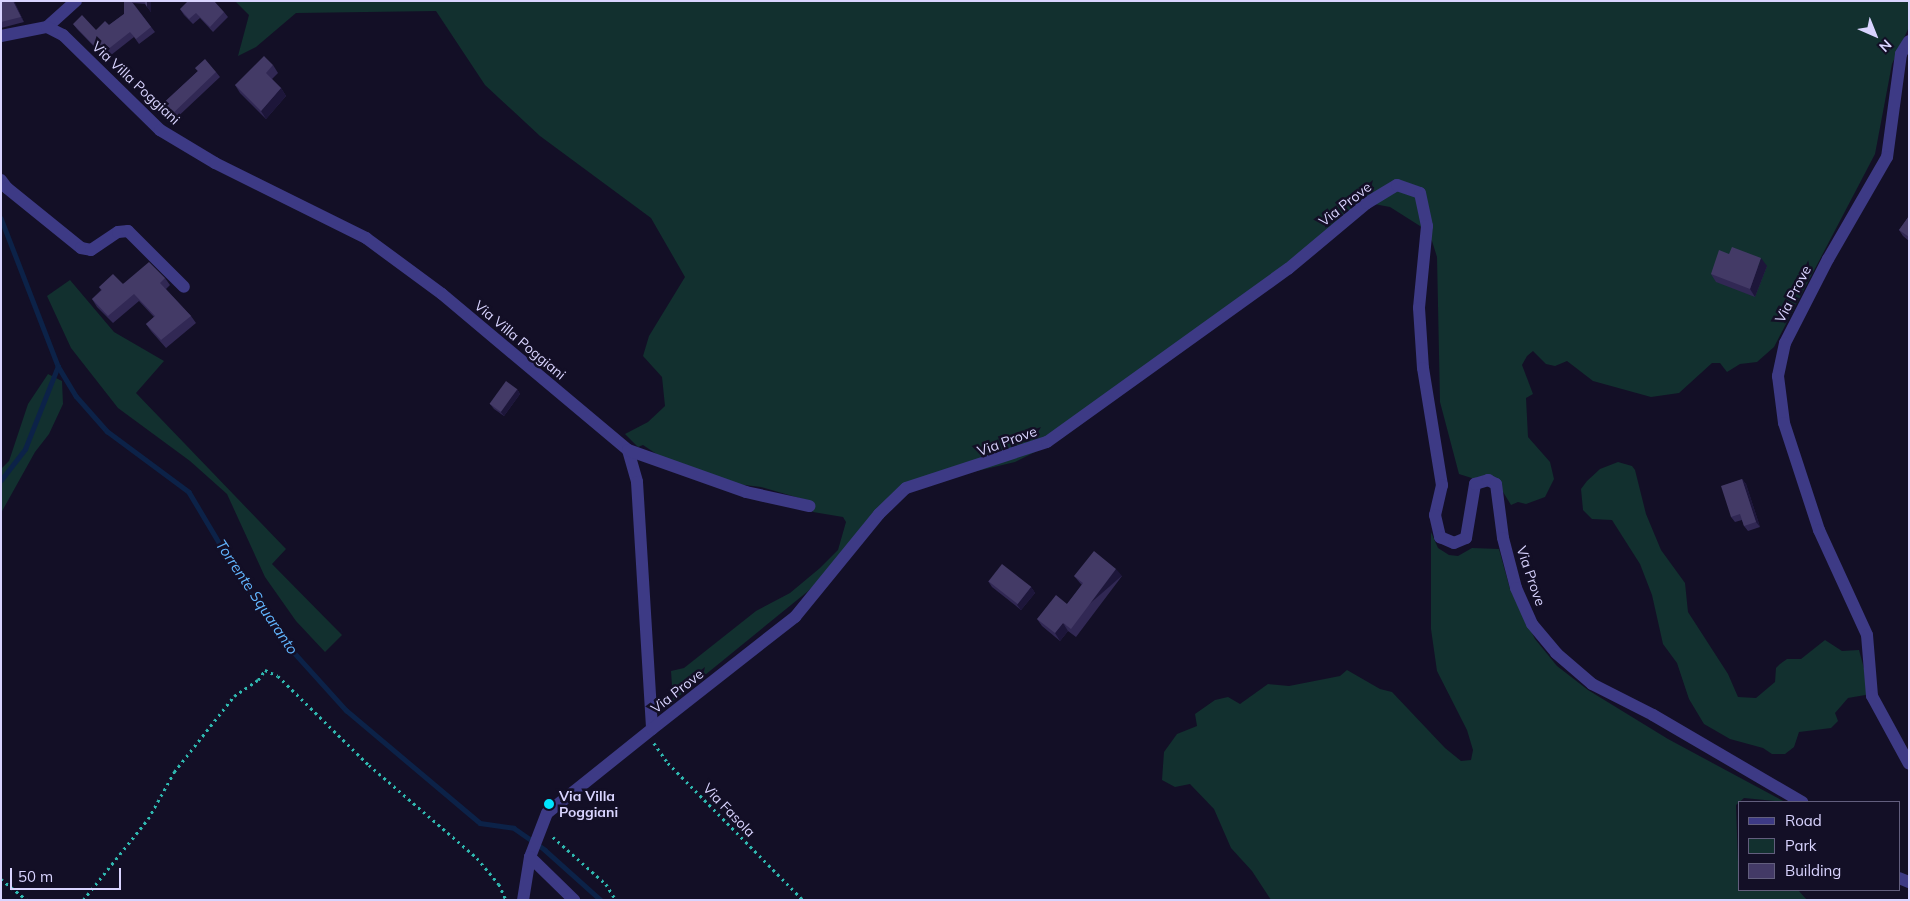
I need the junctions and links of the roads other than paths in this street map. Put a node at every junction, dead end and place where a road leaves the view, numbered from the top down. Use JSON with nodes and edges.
{"nodes":[{"id":1,"x":76,"y":1,"type":"edge"},
{"id":2,"x":48,"y":27,"type":"junction"},
{"id":3,"x":1,"y":36,"type":"edge"},
{"id":4,"x":1909,"y":41,"type":"edge"},
{"id":5,"x":1,"y":180,"type":"edge"},
{"id":6,"x":184,"y":287,"type":"dead end"},
{"id":7,"x":628,"y":450,"type":"junction"},
{"id":8,"x":808,"y":506,"type":"dead end"},
{"id":9,"x":652,"y":729,"type":"junction"},
{"id":10,"x":1909,"y":764,"type":"edge"},
{"id":11,"x":1800,"y":801,"type":"edge"},
{"id":12,"x":530,"y":857,"type":"junction"},
{"id":13,"x":523,"y":900,"type":"edge"},
{"id":14,"x":574,"y":900,"type":"edge"}],
"edges":[{"from":1,"to":2,"type":"street"},
{"from":2,"to":3,"type":"street"},
{"from":2,"to":7,"type":"street","name":"Via Villa Poggiani"},
{"from":4,"to":10,"type":"street","name":"Via Prove"},
{"from":5,"to":6,"type":"street"},
{"from":7,"to":8,"type":"street"},
{"from":7,"to":9,"type":"street"},
{"from":9,"to":11,"type":"street","name":"Via Prove"},
{"from":9,"to":12,"type":"street"},
{"from":12,"to":13,"type":"street"},
{"from":12,"to":14,"type":"street"}]}
